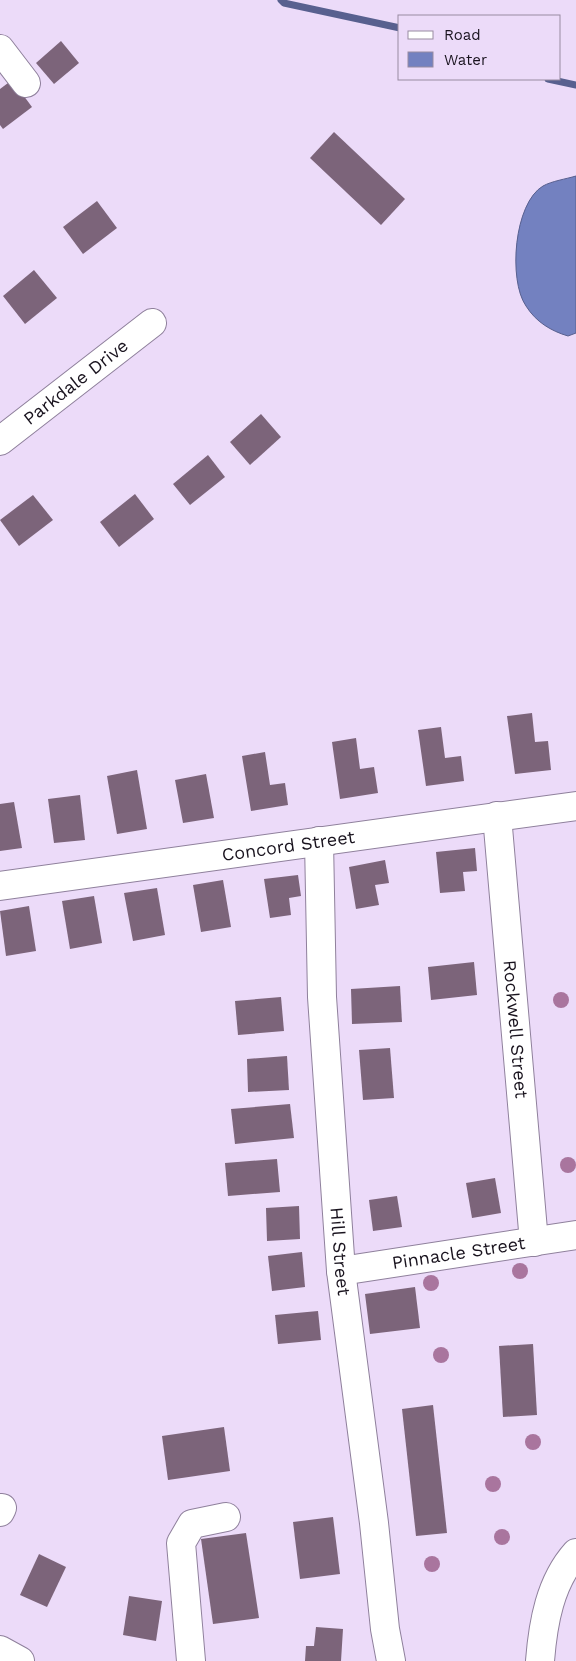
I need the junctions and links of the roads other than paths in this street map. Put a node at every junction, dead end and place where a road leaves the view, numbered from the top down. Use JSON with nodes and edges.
{"nodes":[{"id":1,"x":0,"y":49,"type":"edge"},
{"id":2,"x":26,"y":83,"type":"dead end"},
{"id":3,"x":152,"y":322,"type":"dead end"},
{"id":4,"x":0,"y":441,"type":"edge"},
{"id":5,"x":576,"y":806,"type":"edge"},
{"id":6,"x":497,"y":816,"type":"junction"},
{"id":7,"x":320,"y":840,"type":"junction"},
{"id":8,"x":0,"y":886,"type":"edge"},
{"id":9,"x":576,"y":1235,"type":"edge"},
{"id":10,"x":534,"y":1242,"type":"junction"},
{"id":11,"x":341,"y":1271,"type":"junction"},
{"id":12,"x":226,"y":1517,"type":"dead end"},
{"id":13,"x":576,"y":1553,"type":"edge"},
{"id":14,"x":0,"y":1650,"type":"edge"},
{"id":15,"x":20,"y":1661,"type":"edge"},
{"id":16,"x":190,"y":1661,"type":"edge"},
{"id":17,"x":391,"y":1661,"type":"edge"},
{"id":18,"x":540,"y":1661,"type":"edge"}],
"edges":[{"from":1,"to":2,"type":"street"},
{"from":3,"to":4,"type":"street","name":"Parkdale Drive"},
{"from":5,"to":6,"type":"street","name":"Concord Street"},
{"from":6,"to":7,"type":"street","name":"Concord Street"},
{"from":6,"to":10,"type":"street","name":"Rockwell Street"},
{"from":7,"to":8,"type":"street","name":"Concord Street"},
{"from":7,"to":11,"type":"street","name":"Hill Street"},
{"from":9,"to":10,"type":"street","name":"Pinnacle Street"},
{"from":10,"to":11,"type":"street","name":"Pinnacle Street"},
{"from":11,"to":17,"type":"street","name":"Hill Street"},
{"from":12,"to":16,"type":"street"},
{"from":13,"to":18,"type":"street"},
{"from":14,"to":15,"type":"street"}]}
